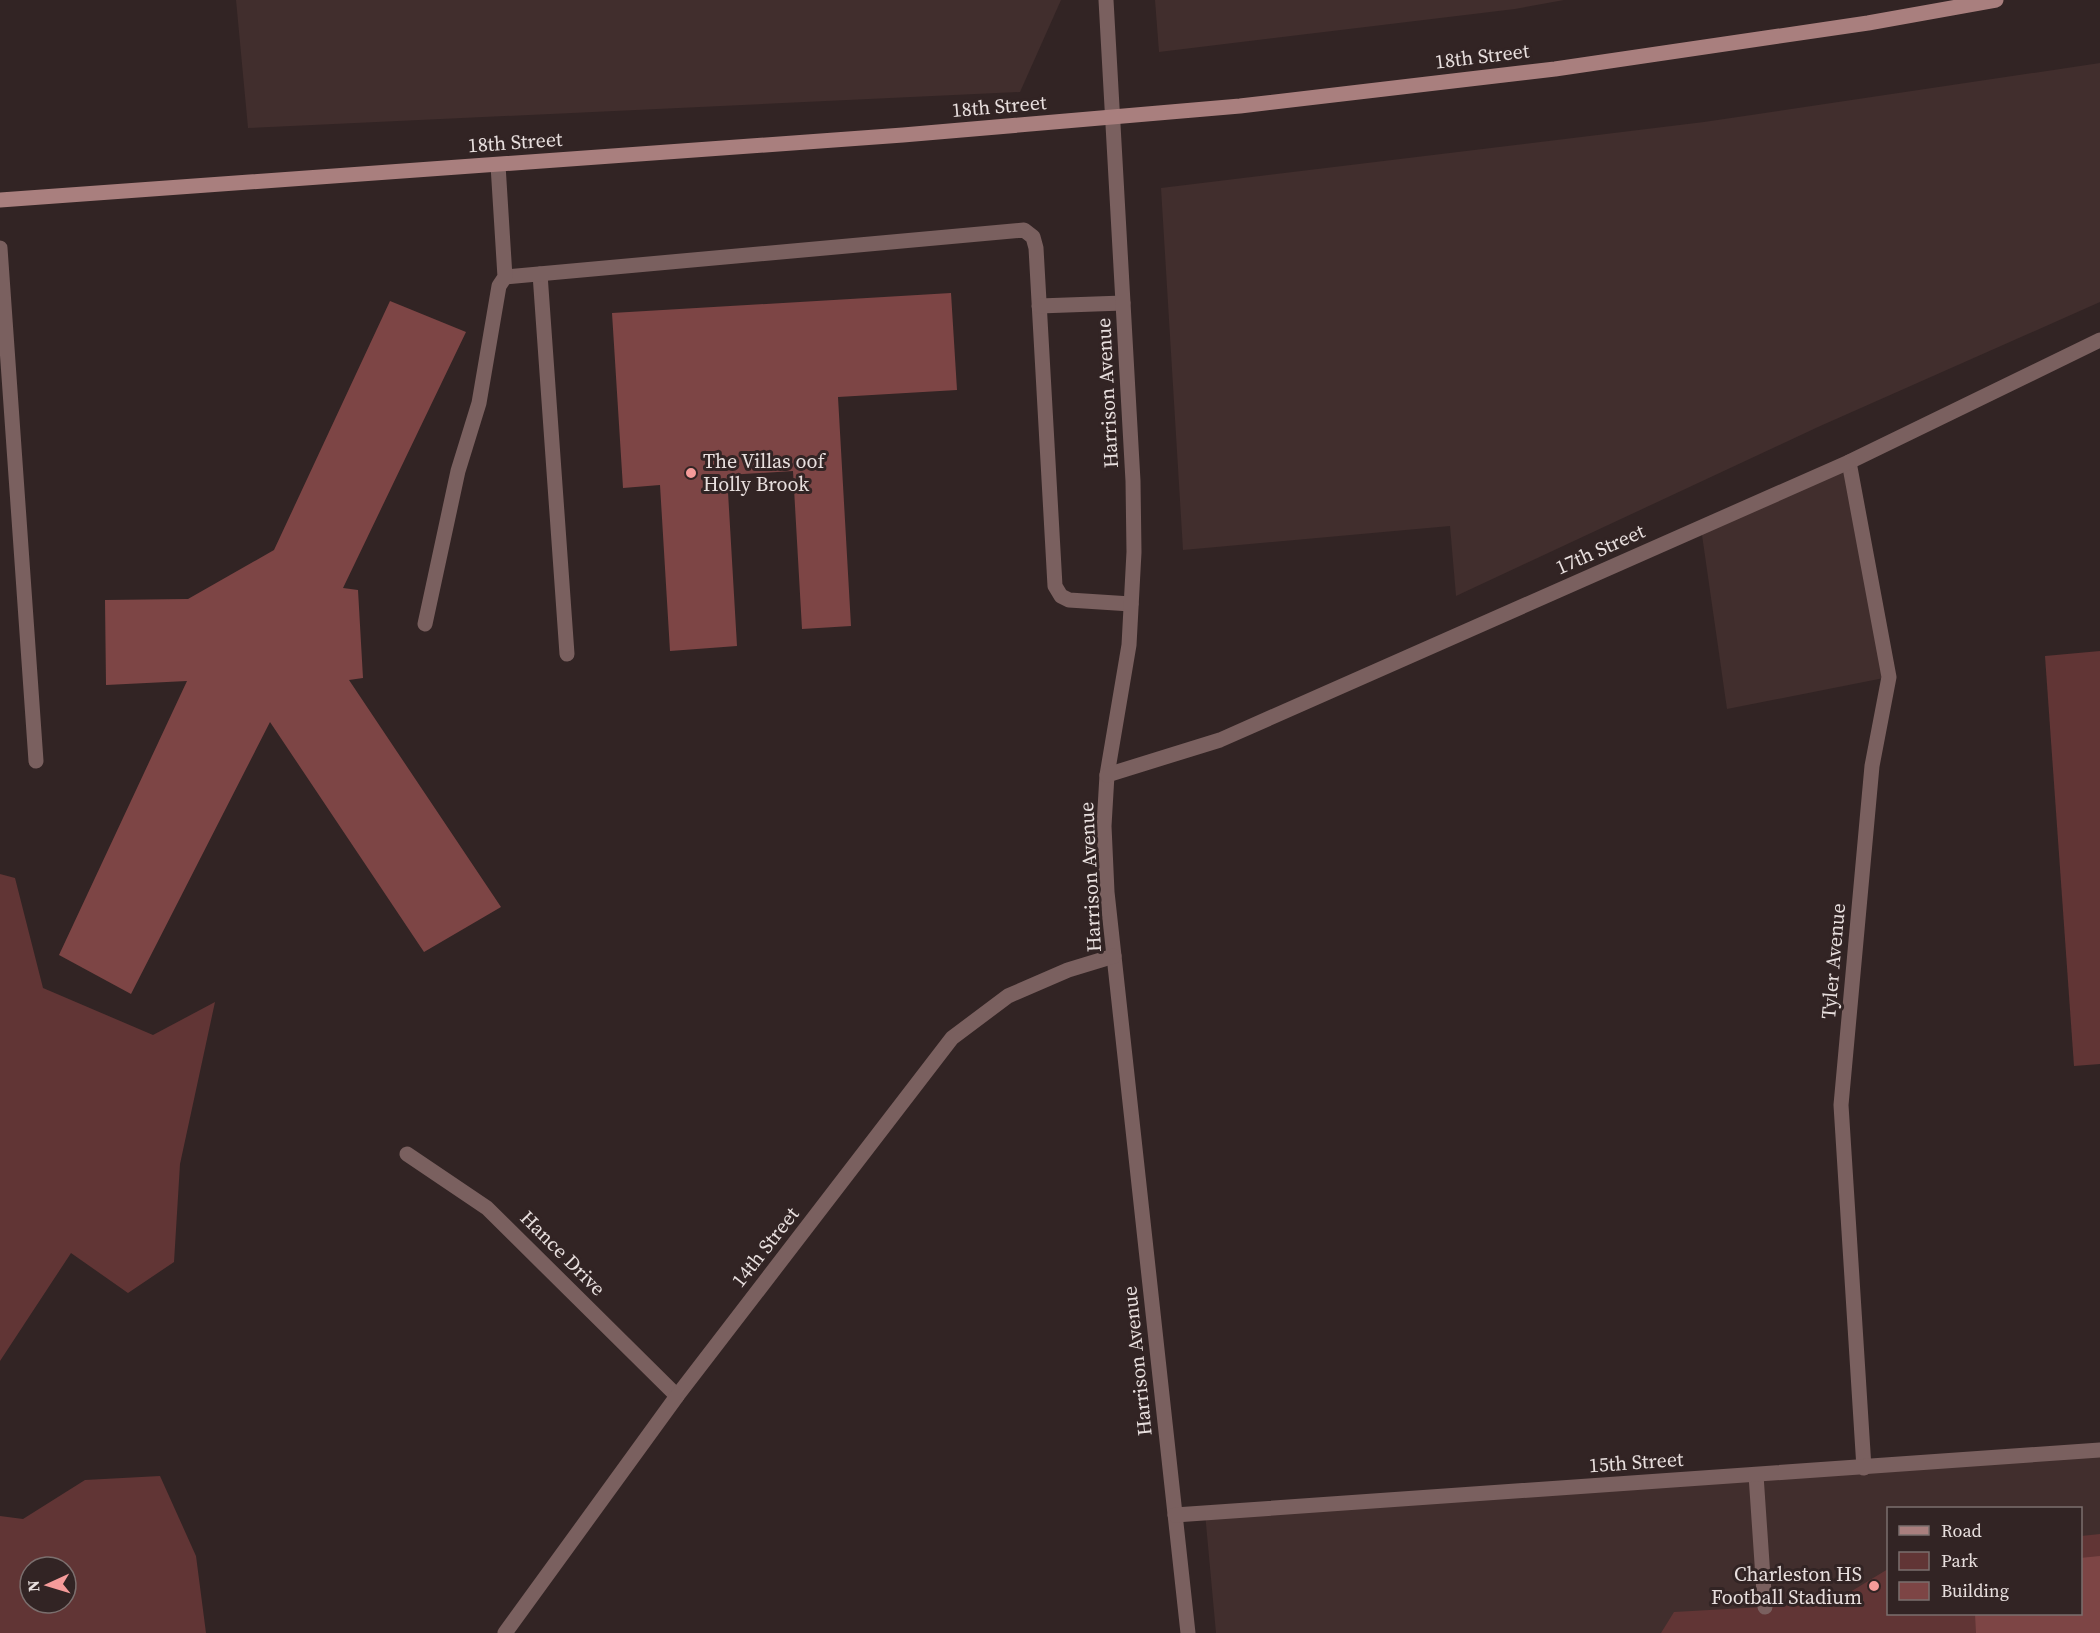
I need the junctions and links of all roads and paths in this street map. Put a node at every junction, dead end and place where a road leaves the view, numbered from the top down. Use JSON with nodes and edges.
{"nodes":[{"id":1,"x":1106,"y":0,"type":"edge"},
{"id":2,"x":1996,"y":0,"type":"edge"},
{"id":3,"x":1113,"y":117,"type":"junction"},
{"id":4,"x":498,"y":165,"type":"junction"},
{"id":5,"x":0,"y":200,"type":"edge"},
{"id":6,"x":0,"y":248,"type":"edge"},
{"id":7,"x":540,"y":274,"type":"junction"},
{"id":8,"x":505,"y":277,"type":"junction"},
{"id":9,"x":1123,"y":303,"type":"junction"},
{"id":10,"x":1040,"y":306,"type":"junction"},
{"id":11,"x":2100,"y":340,"type":"edge"},
{"id":12,"x":1849,"y":462,"type":"junction"},
{"id":13,"x":1131,"y":604,"type":"junction"},
{"id":14,"x":425,"y":624,"type":"dead end"},
{"id":15,"x":567,"y":654,"type":"dead end"},
{"id":16,"x":36,"y":761,"type":"dead end"},
{"id":17,"x":1107,"y":775,"type":"junction"},
{"id":18,"x":1114,"y":956,"type":"junction"},
{"id":19,"x":408,"y":1154,"type":"dead end"},
{"id":20,"x":678,"y":1396,"type":"junction"},
{"id":21,"x":2100,"y":1450,"type":"edge"},
{"id":22,"x":1864,"y":1468,"type":"junction"},
{"id":23,"x":1756,"y":1475,"type":"junction"},
{"id":24,"x":1175,"y":1515,"type":"junction"},
{"id":25,"x":1765,"y":1607,"type":"dead end"},
{"id":26,"x":506,"y":1633,"type":"edge"},
{"id":27,"x":1188,"y":1633,"type":"edge"}],
"edges":[{"from":1,"to":3,"type":"street","name":"Harrison Avenue"},
{"from":2,"to":3,"type":"main road","name":"18th Street"},
{"from":3,"to":4,"type":"main road","name":"18th Street"},
{"from":3,"to":9,"type":"street","name":"Harrison Avenue"},
{"from":4,"to":5,"type":"main road","name":"18th Street"},
{"from":4,"to":8,"type":"street"},
{"from":6,"to":16,"type":"street"},
{"from":7,"to":8,"type":"street"},
{"from":7,"to":10,"type":"street"},
{"from":7,"to":15,"type":"street"},
{"from":8,"to":14,"type":"street"},
{"from":9,"to":10,"type":"street"},
{"from":9,"to":13,"type":"street","name":"Harrison Avenue"},
{"from":10,"to":13,"type":"street"},
{"from":11,"to":12,"type":"street","name":"17th Street"},
{"from":12,"to":17,"type":"street","name":"17th Street"},
{"from":12,"to":22,"type":"street","name":"Tyler Avenue"},
{"from":13,"to":17,"type":"street","name":"Harrison Avenue"},
{"from":17,"to":18,"type":"street","name":"Harrison Avenue"},
{"from":18,"to":20,"type":"street","name":"14th Street"},
{"from":18,"to":24,"type":"street","name":"Harrison Avenue"},
{"from":19,"to":20,"type":"street","name":"Hance Drive"},
{"from":20,"to":26,"type":"street","name":"14th Street"},
{"from":21,"to":22,"type":"street","name":"15th Street"},
{"from":22,"to":23,"type":"street","name":"15th Street"},
{"from":23,"to":24,"type":"street","name":"15th Street"},
{"from":23,"to":25,"type":"street"},
{"from":24,"to":27,"type":"street","name":"Harrison Avenue"}]}
